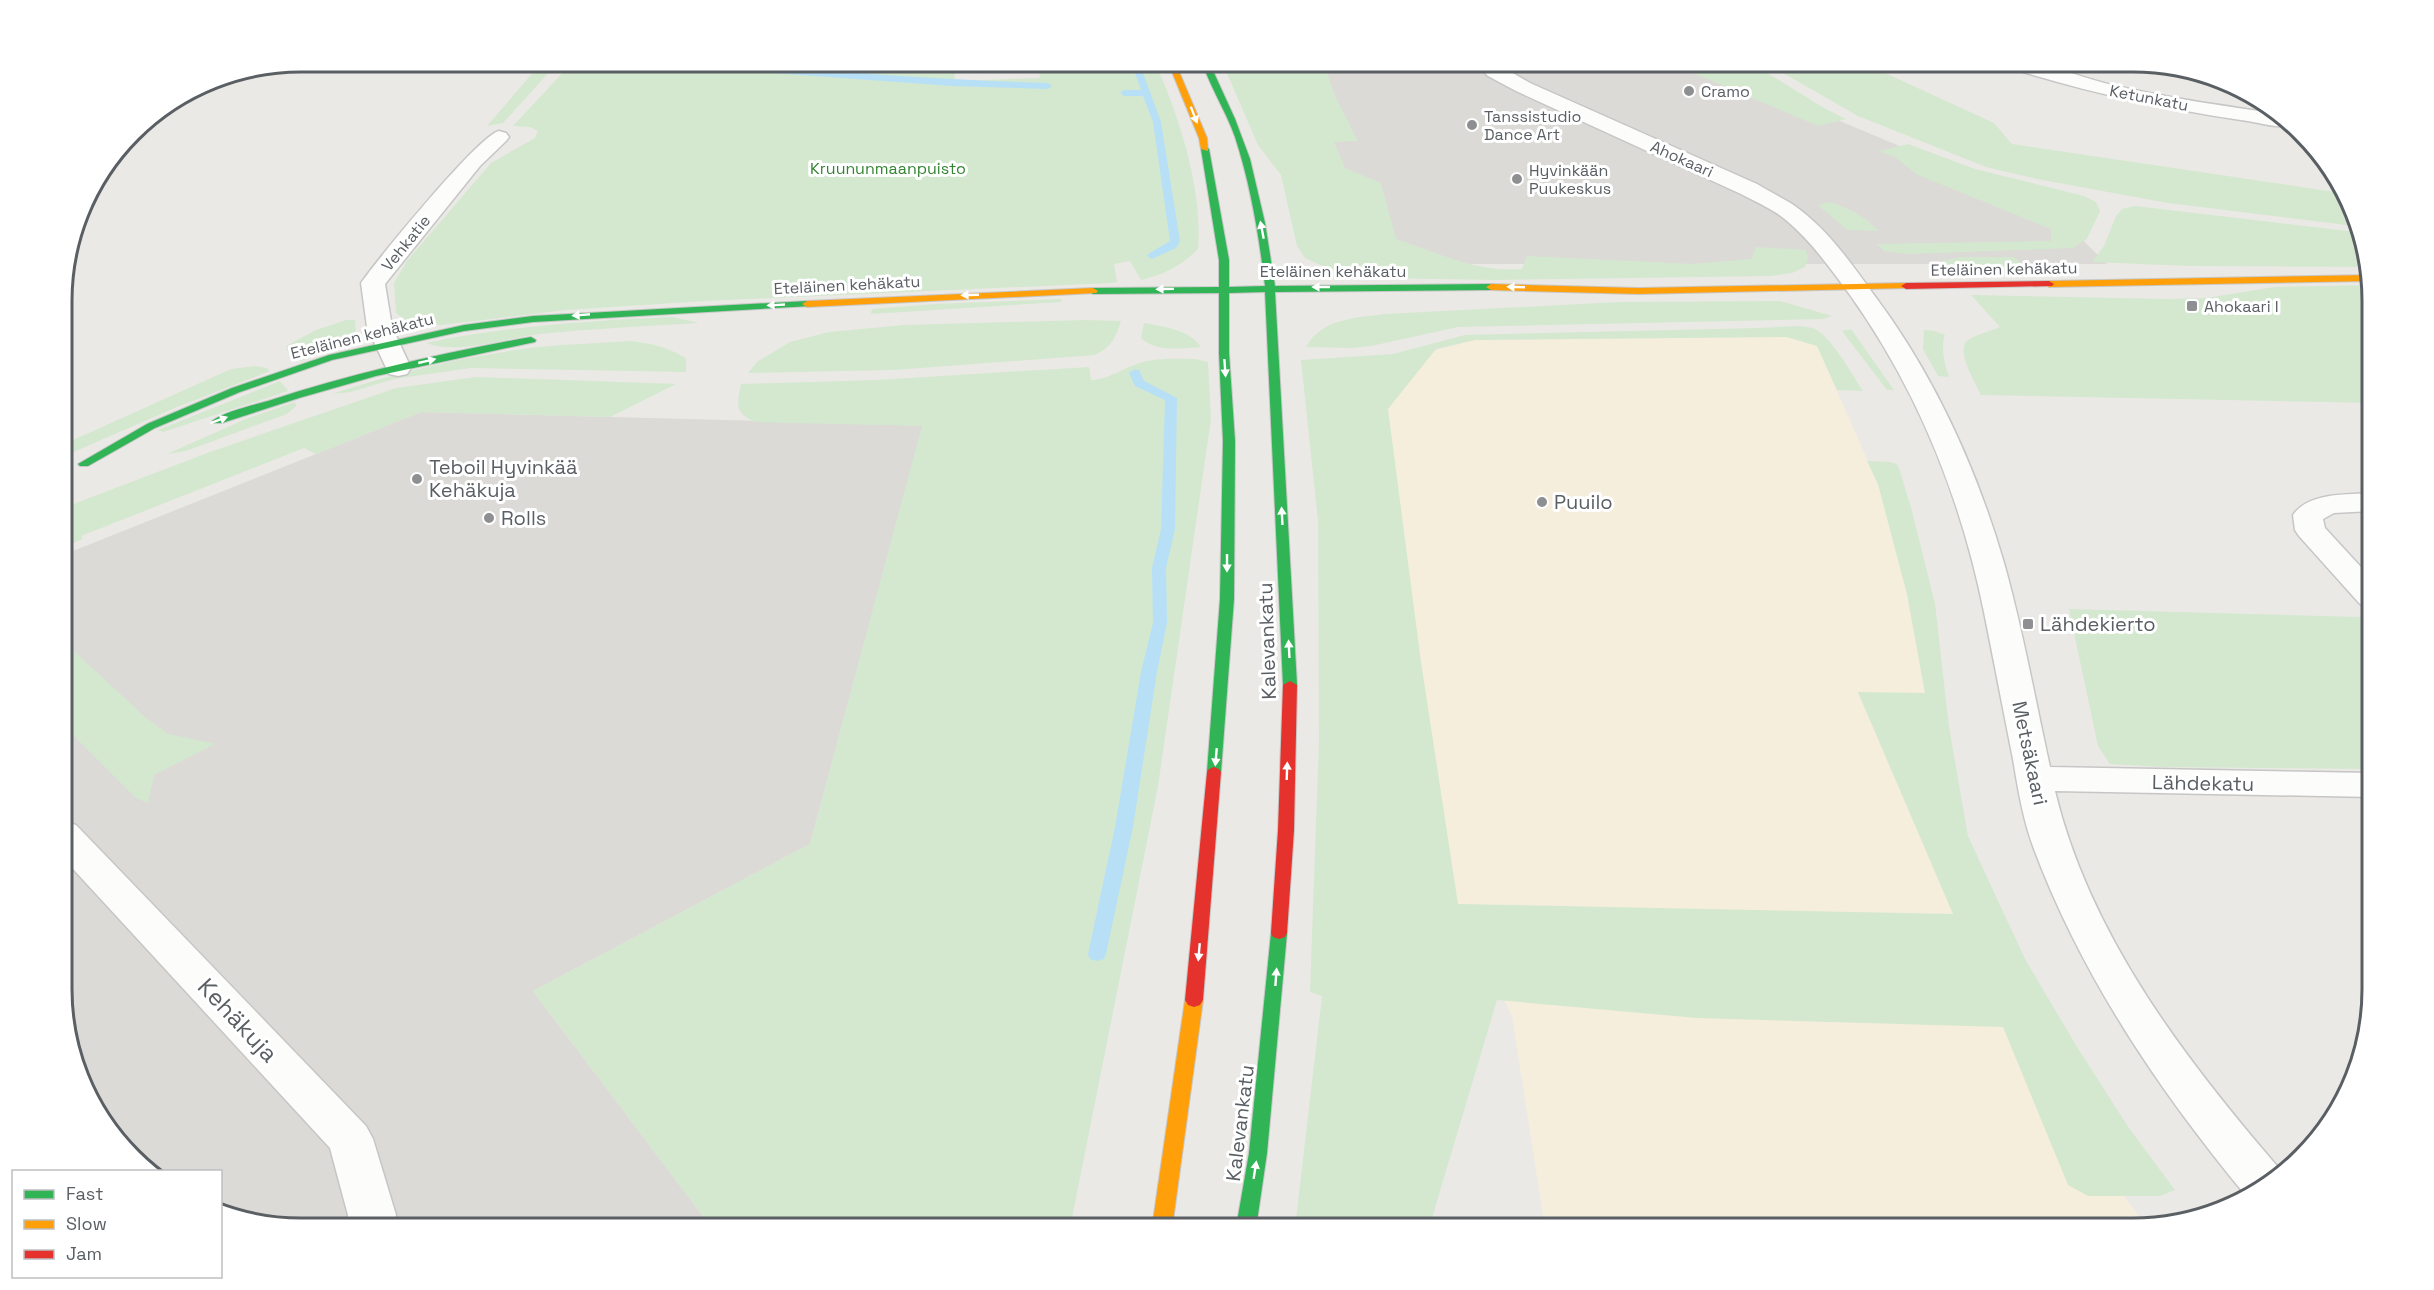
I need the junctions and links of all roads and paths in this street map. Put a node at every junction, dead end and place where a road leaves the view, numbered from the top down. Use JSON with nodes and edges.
{"nodes":[{"id":1,"x":1175,"y":72,"type":"edge"},
{"id":2,"x":1210,"y":72,"type":"edge"},
{"id":3,"x":1495,"y":72,"type":"edge"},
{"id":4,"x":2041,"y":72,"type":"edge"},
{"id":5,"x":2270,"y":118,"type":"edge"},
{"id":6,"x":499,"y":136,"type":"dead end"},
{"id":7,"x":2361,"y":278,"type":"edge"},
{"id":8,"x":1271,"y":287,"type":"junction"},
{"id":9,"x":1224,"y":288,"type":"junction"},
{"id":10,"x":1857,"y":289,"type":"junction"},
{"id":11,"x":1638,"y":291,"type":"junction"},
{"id":12,"x":1523,"y":302,"type":"dead end"},
{"id":13,"x":1253,"y":310,"type":"dead end"},
{"id":14,"x":1278,"y":310,"type":"junction"},
{"id":15,"x":549,"y":337,"type":"dead end"},
{"id":16,"x":385,"y":344,"type":"junction"},
{"id":17,"x":398,"y":368,"type":"junction"},
{"id":18,"x":202,"y":426,"type":"dead end"},
{"id":19,"x":150,"y":444,"type":"dead end"},
{"id":20,"x":2362,"y":503,"type":"edge"},
{"id":21,"x":2362,"y":587,"type":"edge"},
{"id":22,"x":2035,"y":778,"type":"junction"},
{"id":23,"x":2362,"y":785,"type":"edge"},
{"id":24,"x":72,"y":844,"type":"edge"},
{"id":25,"x":2260,"y":1179,"type":"edge"},
{"id":26,"x":371,"y":1218,"type":"edge"},
{"id":27,"x":1163,"y":1218,"type":"edge"},
{"id":28,"x":1248,"y":1218,"type":"edge"}],
"edges":[{"from":1,"to":9,"type":"main road","name":"Kalevankatu","one_way":true},
{"from":8,"to":2,"type":"main road","name":"Kalevankatu","one_way":true},
{"from":3,"to":10,"type":"street","name":"Ahokaari"},
{"from":4,"to":5,"type":"street","name":"Ketunkatu"},
{"from":6,"to":16,"type":"street","name":"Vehkatie"},
{"from":7,"to":10,"type":"main road","name":"Eteläinen kehäkatu"},
{"from":8,"to":9,"type":"main road","name":"Eteläinen kehäkatu"},
{"from":11,"to":8,"type":"main road","name":"Eteläinen kehäkatu","one_way":true},
{"from":8,"to":14,"type":"main road","name":"Kalevankatu"},
{"from":9,"to":16,"type":"main road","name":"Eteläinen kehäkatu","one_way":true},
{"from":9,"to":27,"type":"main road","name":"Kalevankatu","one_way":true},
{"from":10,"to":11,"type":"main road","name":"Eteläinen kehäkatu"},
{"from":10,"to":22,"type":"street","name":"Metsäkaari"},
{"from":11,"to":12,"type":"main road","name":"Eteläinen kehäkatu"},
{"from":13,"to":14,"type":"main road","name":"Eteläinen kehäkatu"},
{"from":28,"to":14,"type":"main road","name":"Kalevankatu","one_way":true},
{"from":17,"to":15,"type":"main road","one_way":true},
{"from":16,"to":17,"type":"street","name":"Vehkatie"},
{"from":16,"to":19,"type":"main road","name":"Eteläinen kehäkatu"},
{"from":18,"to":17,"type":"main road","one_way":true},
{"from":20,"to":21,"type":"street"},
{"from":22,"to":23,"type":"street","name":"Lähdekatu"},
{"from":22,"to":25,"type":"street","name":"Metsäkaari"},
{"from":24,"to":26,"type":"street","name":"Kehäkuja"}]}
